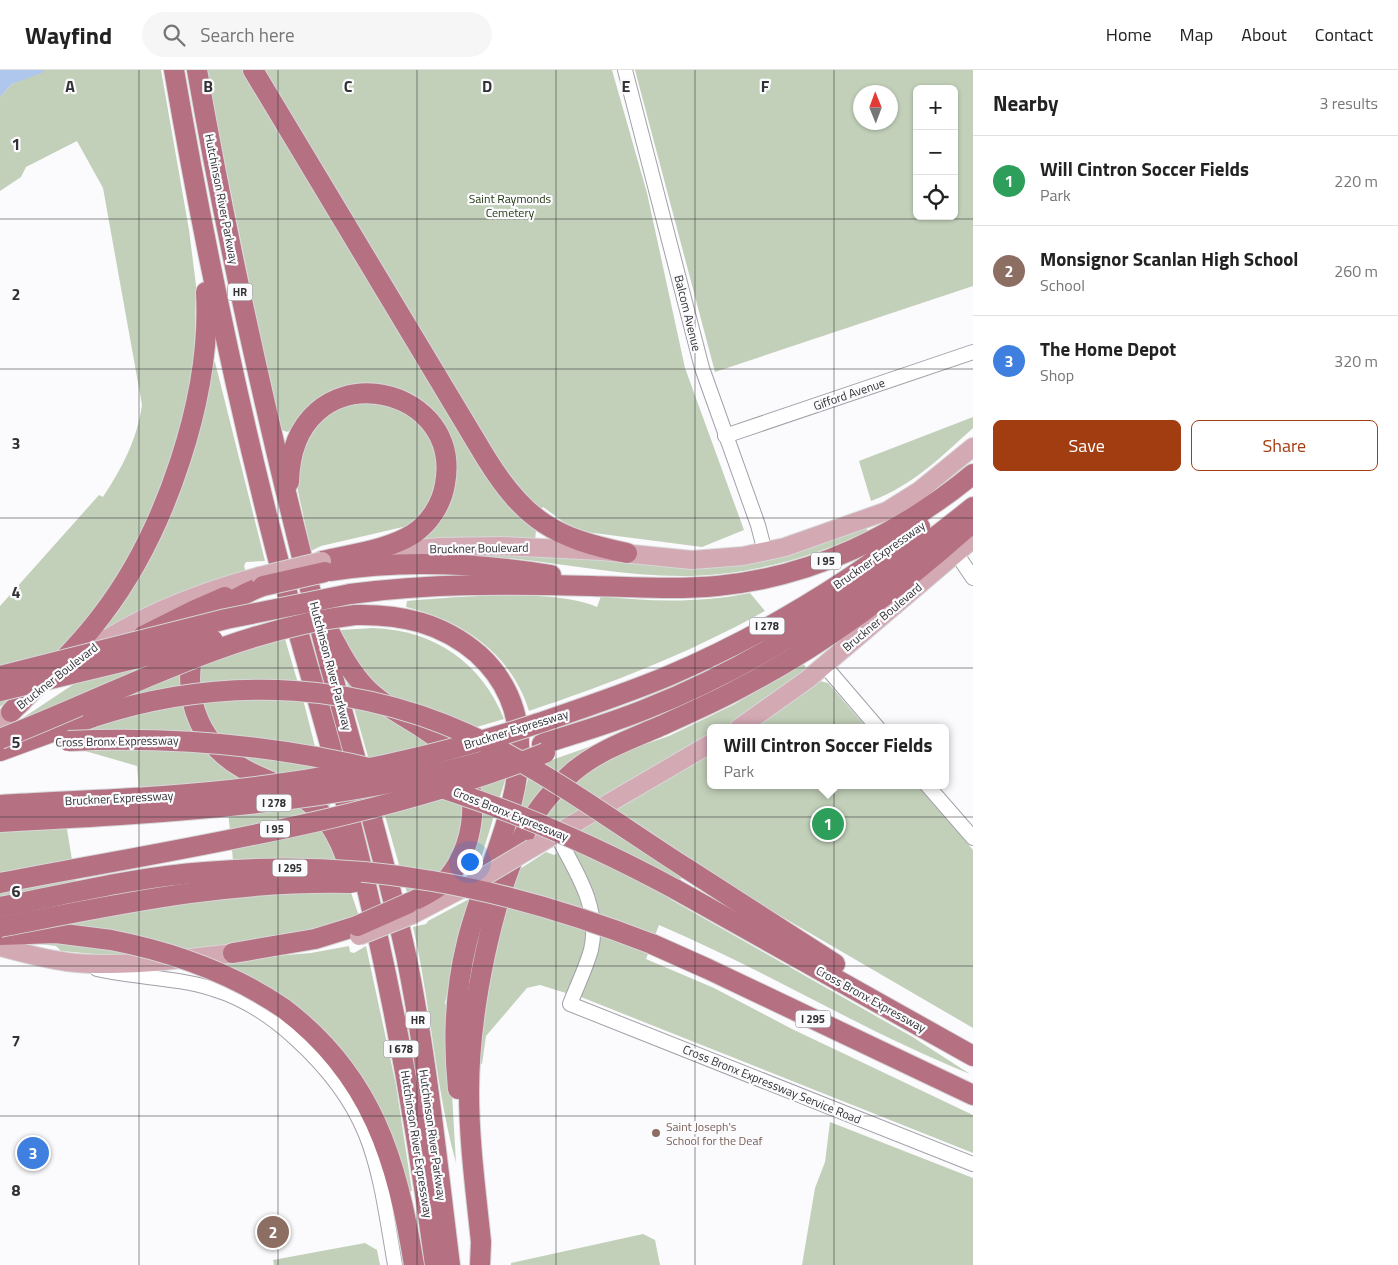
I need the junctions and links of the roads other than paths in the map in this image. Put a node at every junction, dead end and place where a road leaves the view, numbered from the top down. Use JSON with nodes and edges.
{"nodes":[{"id":1,"x":174,"y":70,"type":"edge"},
{"id":2,"x":197,"y":70,"type":"edge"},
{"id":3,"x":253,"y":70,"type":"edge"},
{"id":4,"x":625,"y":70,"type":"edge"},
{"id":5,"x":201,"y":223,"type":"junction"},
{"id":6,"x":973,"y":352,"type":"edge"},
{"id":7,"x":725,"y":436,"type":"junction"},
{"id":8,"x":973,"y":446,"type":"edge"},
{"id":9,"x":973,"y":474,"type":"edge"},
{"id":10,"x":973,"y":482,"type":"edge"},
{"id":11,"x":973,"y":507,"type":"edge"},
{"id":12,"x":291,"y":512,"type":"junction"},
{"id":13,"x":973,"y":522,"type":"edge"},
{"id":14,"x":973,"y":539,"type":"edge"},
{"id":15,"x":764,"y":552,"type":"junction"},
{"id":16,"x":627,"y":553,"type":"junction"},
{"id":17,"x":956,"y":553,"type":"junction"},
{"id":18,"x":324,"y":567,"type":"junction"},
{"id":19,"x":973,"y":578,"type":"edge"},
{"id":20,"x":262,"y":581,"type":"junction"},
{"id":21,"x":657,"y":588,"type":"junction"},
{"id":22,"x":314,"y":604,"type":"junction"},
{"id":23,"x":355,"y":615,"type":"junction"},
{"id":24,"x":824,"y":665,"type":"junction"},
{"id":25,"x":0,"y":676,"type":"edge"},
{"id":26,"x":0,"y":691,"type":"edge"},
{"id":27,"x":6,"y":717,"type":"edge"},
{"id":28,"x":745,"y":724,"type":"edge"},
{"id":29,"x":875,"y":724,"type":"edge"},
{"id":30,"x":0,"y":739,"type":"edge"},
{"id":31,"x":0,"y":745,"type":"edge"},
{"id":32,"x":707,"y":746,"type":"edge"},
{"id":33,"x":543,"y":748,"type":"junction"},
{"id":34,"x":0,"y":751,"type":"edge"},
{"id":35,"x":931,"y":789,"type":"edge"},
{"id":36,"x":0,"y":805,"type":"edge"},
{"id":37,"x":0,"y":822,"type":"edge"},
{"id":38,"x":556,"y":834,"type":"junction"},
{"id":39,"x":973,"y":838,"type":"edge"},
{"id":40,"x":0,"y":883,"type":"edge"},
{"id":41,"x":0,"y":907,"type":"edge"},
{"id":42,"x":411,"y":909,"type":"junction"},
{"id":43,"x":577,"y":918,"type":"junction"},
{"id":44,"x":0,"y":927,"type":"edge"},
{"id":45,"x":0,"y":935,"type":"edge"},
{"id":46,"x":111,"y":940,"type":"junction"},
{"id":47,"x":0,"y":942,"type":"edge"},
{"id":48,"x":0,"y":947,"type":"edge"},
{"id":49,"x":234,"y":953,"type":"joint"},
{"id":50,"x":47,"y":959,"type":"junction"},
{"id":51,"x":383,"y":965,"type":"junction"},
{"id":52,"x":973,"y":1054,"type":"edge"},
{"id":53,"x":973,"y":1096,"type":"edge"},
{"id":54,"x":973,"y":1164,"type":"edge"},
{"id":55,"x":395,"y":1265,"type":"edge"},
{"id":56,"x":414,"y":1265,"type":"edge"},
{"id":57,"x":435,"y":1265,"type":"edge"},
{"id":58,"x":450,"y":1265,"type":"edge"},
{"id":59,"x":474,"y":1265,"type":"edge"},
{"id":60,"x":480,"y":1265,"type":"edge"}],
"edges":[{"from":1,"to":5,"type":"highway","name":"Hutchinson River Parkway","number":"HR"},
{"from":2,"to":12,"type":"highway","name":"Hutchinson River Parkway","number":"HR"},
{"from":3,"to":16,"type":"highway"},
{"from":4,"to":7,"type":"street","name":"Balcom Avenue"},
{"from":5,"to":27,"type":"highway"},
{"from":5,"to":51,"type":"highway","name":"Hutchinson River Parkway","number":"HR"},
{"from":6,"to":7,"type":"street","name":"Gifford Avenue"},
{"from":7,"to":15,"type":"street","name":"Balcom Avenue"},
{"from":8,"to":15,"type":"main road","name":"Bruckner Boulevard"},
{"from":9,"to":21,"type":"highway","number":"I 95"},
{"from":10,"to":36,"type":"highway","name":"Bruckner Expressway","number":"I 278","bridge":true},
{"from":11,"to":33,"type":"highway","name":"Bruckner Expressway","number":"I 95"},
{"from":12,"to":18,"type":"highway"},
{"from":12,"to":22,"type":"highway","name":"Hutchinson River Parkway","number":"HR"},
{"from":13,"to":60,"type":"highway"},
{"from":14,"to":17,"type":"main road","name":"Bruckner Boulevard"},
{"from":15,"to":16,"type":"main road","name":"Bruckner Boulevard"},
{"from":16,"to":18,"type":"main road","name":"Bruckner Boulevard"},
{"from":17,"to":19,"type":"street"},
{"from":17,"to":24,"type":"main road","name":"Bruckner Boulevard"},
{"from":18,"to":20,"type":"highway","bridge":true},
{"from":18,"to":21,"type":"highway"},
{"from":20,"to":27,"type":"highway"},
{"from":20,"to":51,"type":"highway"},
{"from":21,"to":25,"type":"highway","number":"I 95","bridge":true},
{"from":22,"to":42,"type":"highway"},
{"from":22,"to":58,"type":"highway","name":"Hutchinson River Parkway","number":"HR"},
{"from":23,"to":26,"type":"highway","bridge":true},
{"from":23,"to":30,"type":"highway","bridge":true},
{"from":23,"to":59,"type":"highway"},
{"from":24,"to":28,"type":"main road","name":"Bruckner Boulevard"},
{"from":24,"to":29,"type":"street"},
{"from":31,"to":52,"type":"highway","name":"Cross Bronx Expressway","bridge":true},
{"from":32,"to":38,"type":"main road"},
{"from":33,"to":37,"type":"highway","name":"Bruckner Expressway","number":"I 278","bridge":true},
{"from":33,"to":40,"type":"highway","number":"I 95","bridge":true},
{"from":34,"to":52,"type":"highway","bridge":true},
{"from":35,"to":39,"type":"street"},
{"from":38,"to":42,"type":"main road","bridge":true},
{"from":38,"to":54,"type":"street","name":"Cross Bronx Expressway Service Road"},
{"from":41,"to":43,"type":"highway","number":"I 295","bridge":true},
{"from":42,"to":49,"type":"highway","bridge":true},
{"from":43,"to":44,"type":"highway","bridge":true},
{"from":43,"to":53,"type":"highway","number":"I 295","bridge":true},
{"from":45,"to":46,"type":"highway"},
{"from":46,"to":47,"type":"highway"},
{"from":46,"to":56,"type":"highway","bridge":true},
{"from":48,"to":50,"type":"main road"},
{"from":49,"to":50,"type":"main road"},
{"from":50,"to":55,"type":"street"},
{"from":51,"to":57,"type":"highway","name":"Hutchinson River Expressway","number":"I 678"}]}
